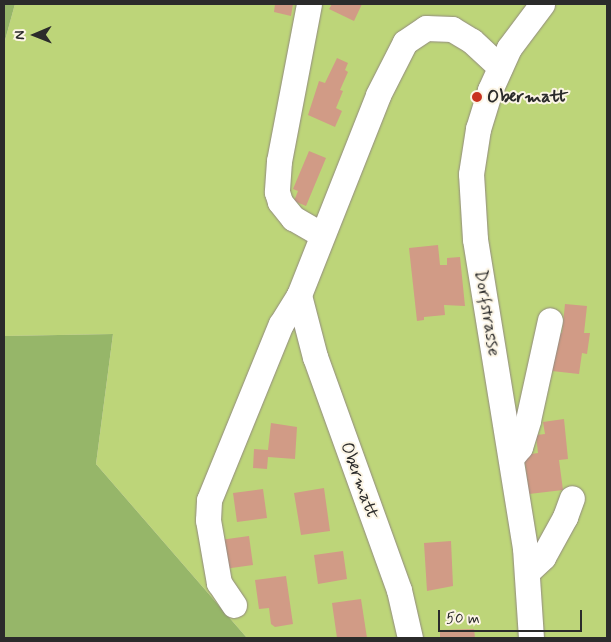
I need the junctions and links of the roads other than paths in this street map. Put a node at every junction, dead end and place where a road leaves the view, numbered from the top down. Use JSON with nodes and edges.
{"nodes":[{"id":1,"x":309,"y":4,"type":"edge"},
{"id":2,"x":542,"y":4,"type":"edge"},
{"id":3,"x":500,"y":67,"type":"junction"},
{"id":4,"x":321,"y":234,"type":"junction"},
{"id":5,"x":299,"y":295,"type":"junction"},
{"id":6,"x":550,"y":320,"type":"dead end"},
{"id":7,"x":511,"y":458,"type":"junction"},
{"id":8,"x":572,"y":498,"type":"dead end"},
{"id":9,"x":527,"y":572,"type":"junction"},
{"id":10,"x":234,"y":605,"type":"dead end"},
{"id":11,"x":410,"y":638,"type":"edge"},
{"id":12,"x":531,"y":638,"type":"edge"}],
"edges":[{"from":1,"to":4,"type":"street"},
{"from":2,"to":3,"type":"street","name":"Dorfstrasse"},
{"from":3,"to":4,"type":"street"},
{"from":3,"to":7,"type":"street","name":"Dorfstrasse"},
{"from":4,"to":5,"type":"street"},
{"from":5,"to":10,"type":"street"},
{"from":5,"to":11,"type":"street","name":"Obermatt"},
{"from":6,"to":7,"type":"street"},
{"from":7,"to":9,"type":"street","name":"Dorfstrasse"},
{"from":8,"to":9,"type":"street"},
{"from":9,"to":12,"type":"street","name":"Dorfstrasse"}]}
